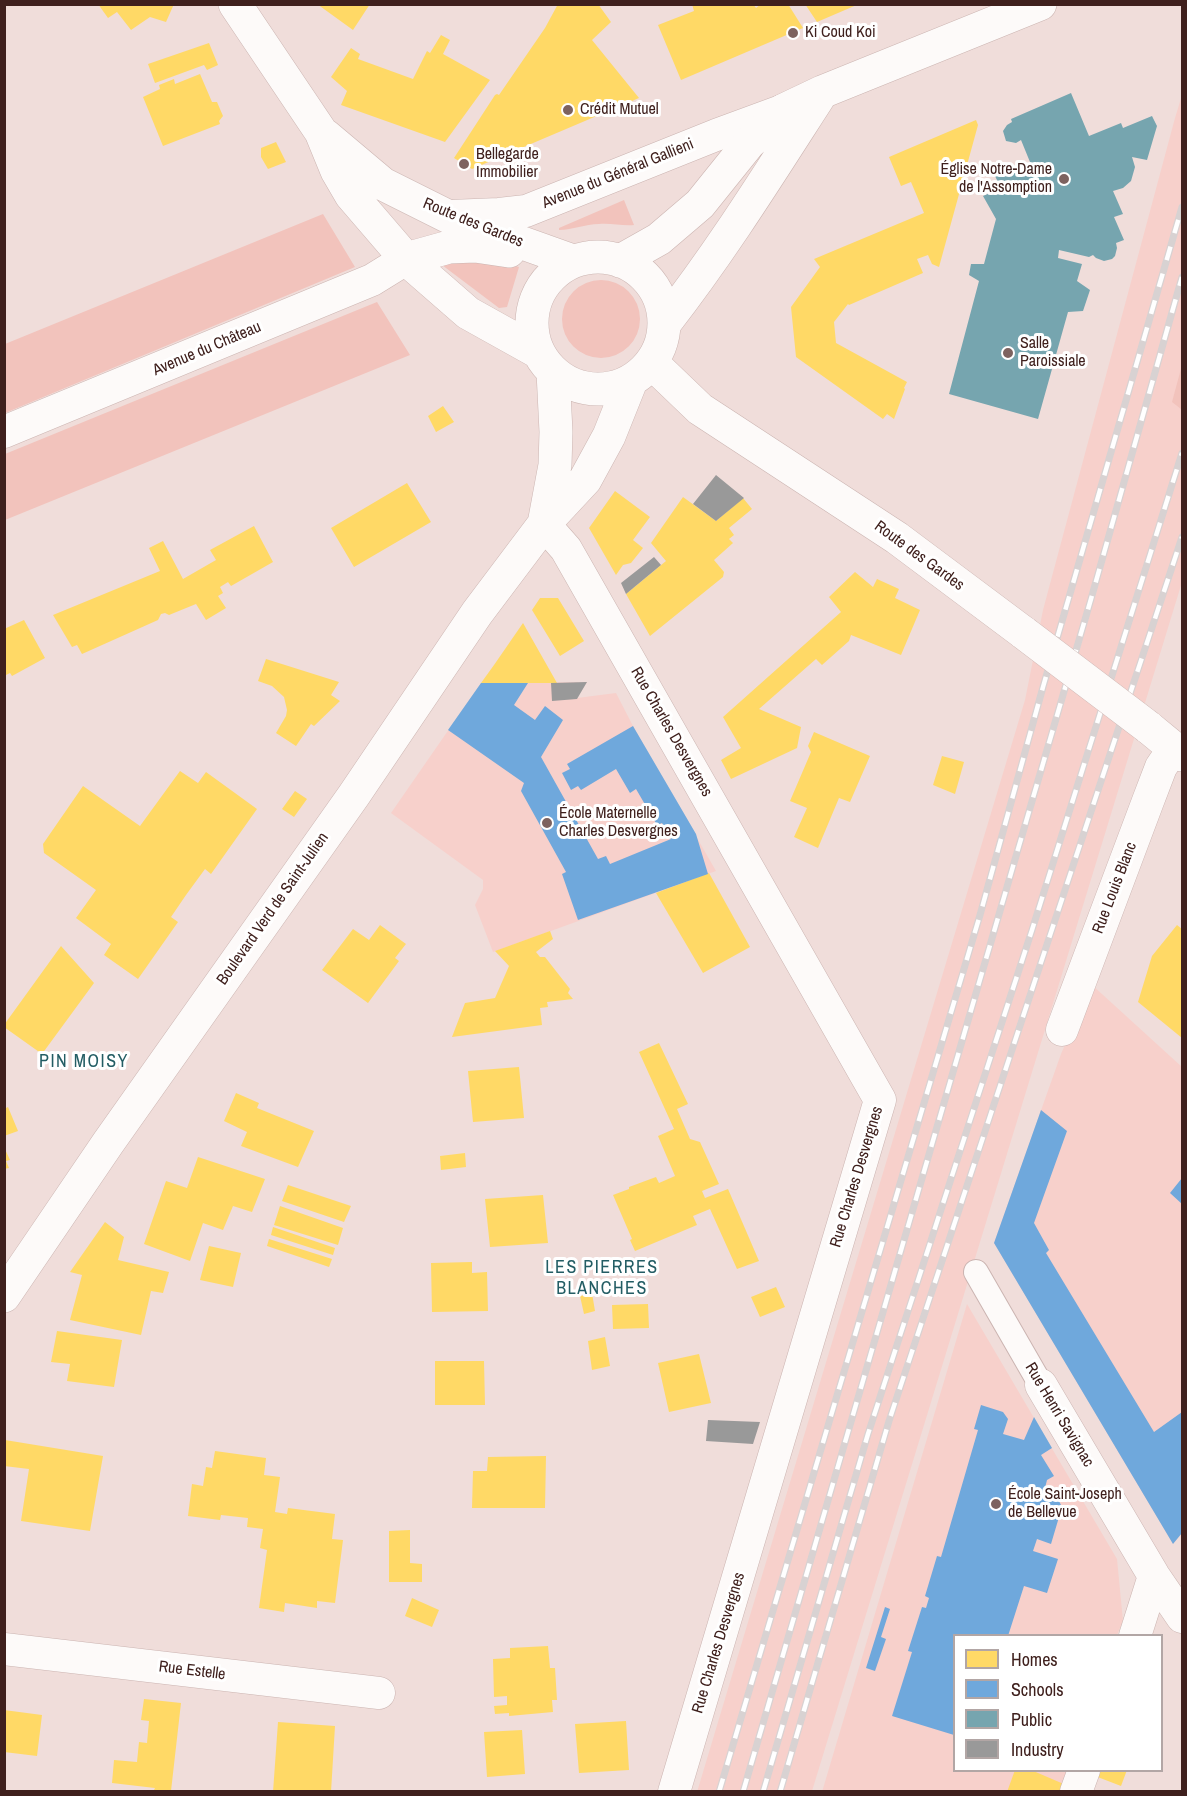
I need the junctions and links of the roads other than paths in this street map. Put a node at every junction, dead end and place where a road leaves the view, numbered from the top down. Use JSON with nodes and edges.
{"nodes":[{"id":1,"x":235,"y":4,"type":"edge"},
{"id":2,"x":1037,"y":5,"type":"edge"},
{"id":3,"x":822,"y":92,"type":"junction"},
{"id":4,"x":784,"y":110,"type":"junction"},
{"id":5,"x":321,"y":132,"type":"junction"},
{"id":6,"x":447,"y":216,"type":"junction"},
{"id":7,"x":406,"y":259,"type":"junction"},
{"id":8,"x":573,"y":261,"type":"junction"},
{"id":9,"x":620,"y":261,"type":"junction"},
{"id":10,"x":665,"y":323,"type":"junction"},
{"id":11,"x":546,"y":362,"type":"junction"},
{"id":12,"x":641,"y":372,"type":"junction"},
{"id":13,"x":4,"y":432,"type":"edge"},
{"id":14,"x":544,"y":524,"type":"junction"},
{"id":15,"x":1178,"y":751,"type":"edge"},
{"id":16,"x":1062,"y":1030,"type":"dead end"},
{"id":17,"x":976,"y":1272,"type":"dead end"},
{"id":18,"x":4,"y":1296,"type":"edge"},
{"id":19,"x":1041,"y":1385,"type":"joint"},
{"id":20,"x":1154,"y":1576,"type":"junction"},
{"id":21,"x":1182,"y":1617,"type":"edge"},
{"id":22,"x":1135,"y":1634,"type":"edge"},
{"id":23,"x":4,"y":1649,"type":"edge"},
{"id":24,"x":379,"y":1693,"type":"dead end"},
{"id":25,"x":1083,"y":1772,"type":"edge"},
{"id":26,"x":674,"y":1791,"type":"edge"},
{"id":27,"x":1076,"y":1791,"type":"edge"}],
"edges":[{"from":1,"to":5,"type":"main road","name":"Route des Gardes"},
{"from":2,"to":3,"type":"main road","name":"Avenue du Général Gallieni"},
{"from":3,"to":4,"type":"main road","name":"Avenue du Général Gallieni"},
{"from":3,"to":10,"type":"main road"},
{"from":4,"to":6,"type":"street","name":"Avenue du Général Gallieni"},
{"from":4,"to":9,"type":"main road","name":"Avenue du Général Gallieni"},
{"from":5,"to":6,"type":"main road","name":"Route des Gardes"},
{"from":5,"to":7,"type":"main road","name":"Route des Gardes"},
{"from":6,"to":8,"type":"main road","name":"Route des Gardes"},
{"from":7,"to":8,"type":"main road"},
{"from":7,"to":11,"type":"main road","name":"Route des Gardes"},
{"from":7,"to":13,"type":"street","name":"Avenue du Château"},
{"from":8,"to":9,"type":"main road"},
{"from":8,"to":11,"type":"main road"},
{"from":9,"to":10,"type":"main road"},
{"from":10,"to":12,"type":"main road"},
{"from":11,"to":12,"type":"main road"},
{"from":11,"to":14,"type":"main road","name":"Boulevard Verd de Saint-Julien"},
{"from":12,"to":14,"type":"main road","name":"Boulevard Verd de Saint-Julien"},
{"from":12,"to":15,"type":"main road","name":"Route des Gardes","bridge":true},
{"from":14,"to":18,"type":"main road","name":"Boulevard Verd de Saint-Julien"},
{"from":14,"to":26,"type":"street","name":"Rue Charles Desvergnes"},
{"from":15,"to":16,"type":"street","name":"Rue Louis Blanc"},
{"from":17,"to":19,"type":"street","name":"Rue Henri Savignac"},
{"from":19,"to":20,"type":"street","name":"Rue Henri Savignac"},
{"from":20,"to":21,"type":"street","name":"Rue Henri Savignac"},
{"from":20,"to":22,"type":"street"},
{"from":23,"to":24,"type":"street","name":"Rue Estelle"},
{"from":25,"to":27,"type":"street"}]}
